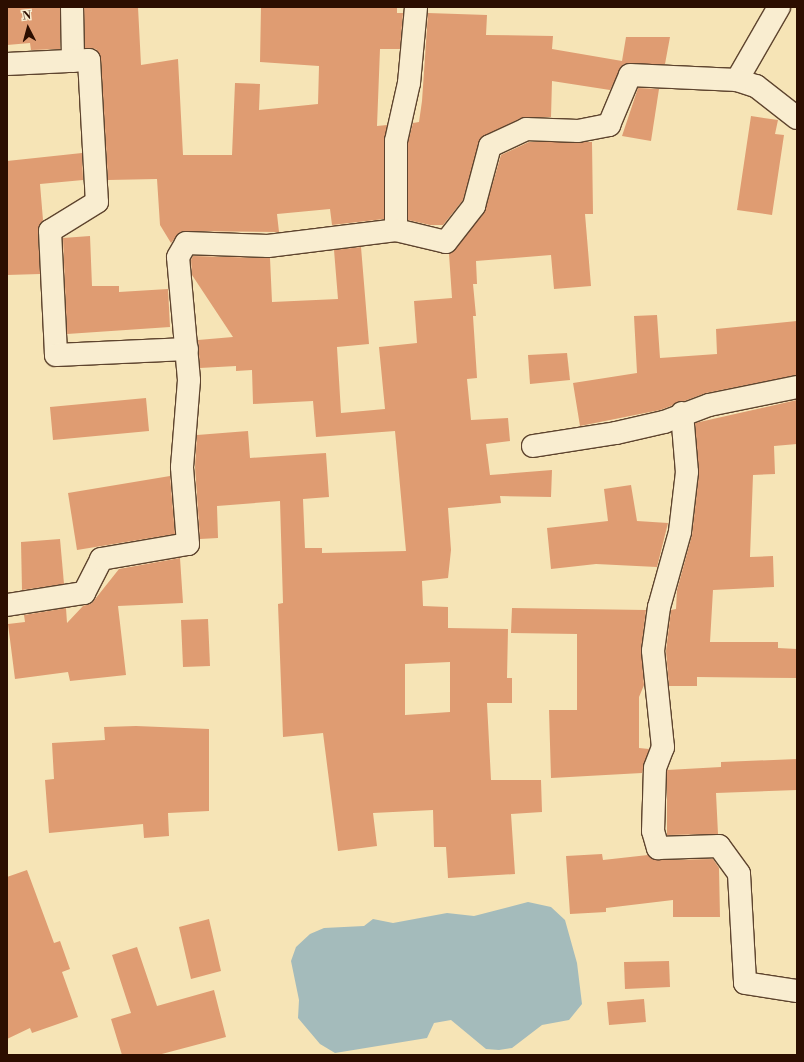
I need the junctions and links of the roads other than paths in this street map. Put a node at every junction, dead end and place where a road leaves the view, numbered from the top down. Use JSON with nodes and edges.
{"nodes":[{"id":1,"x":72,"y":7,"type":"edge"},
{"id":2,"x":416,"y":7,"type":"edge"},
{"id":3,"x":779,"y":7,"type":"edge"},
{"id":4,"x":73,"y":61,"type":"junction"},
{"id":5,"x":7,"y":64,"type":"edge"},
{"id":6,"x":737,"y":80,"type":"junction"},
{"id":7,"x":797,"y":118,"type":"edge"},
{"id":8,"x":396,"y":230,"type":"junction"},
{"id":9,"x":187,"y":349,"type":"junction"},
{"id":10,"x":797,"y":387,"type":"edge"},
{"id":11,"x":682,"y":413,"type":"junction"},
{"id":12,"x":533,"y":446,"type":"dead end"},
{"id":13,"x":7,"y":605,"type":"edge"},
{"id":14,"x":797,"y":991,"type":"edge"}],
"edges":[{"from":1,"to":4,"type":"street"},
{"from":2,"to":8,"type":"street"},
{"from":3,"to":6,"type":"street"},
{"from":4,"to":5,"type":"street"},
{"from":4,"to":9,"type":"street"},
{"from":6,"to":7,"type":"street"},
{"from":6,"to":8,"type":"street"},
{"from":8,"to":9,"type":"street"},
{"from":9,"to":13,"type":"street"},
{"from":10,"to":11,"type":"street"},
{"from":11,"to":12,"type":"street"},
{"from":11,"to":14,"type":"street"}]}
